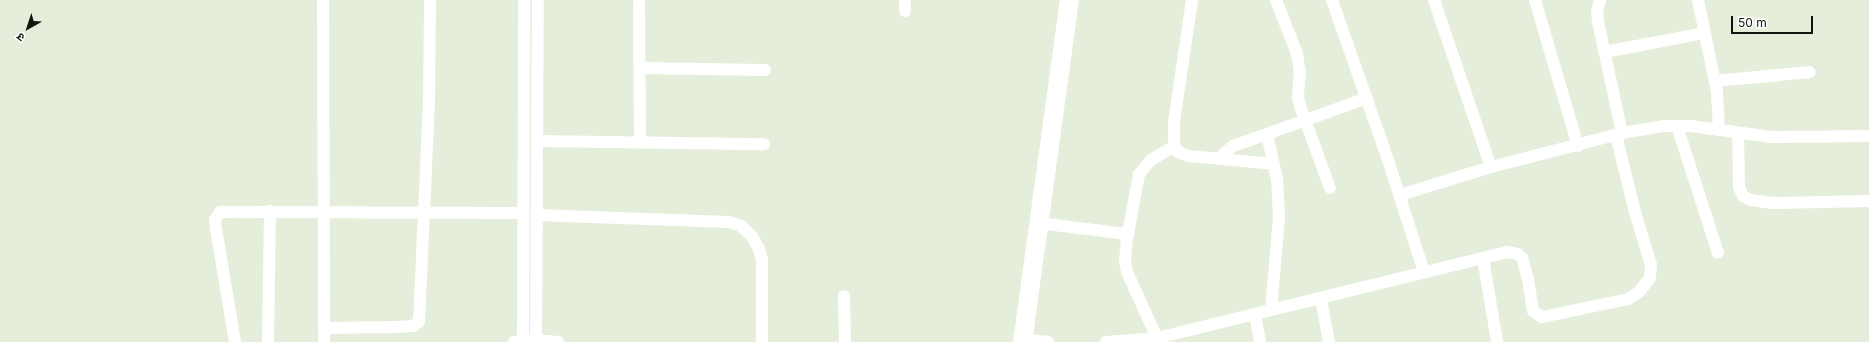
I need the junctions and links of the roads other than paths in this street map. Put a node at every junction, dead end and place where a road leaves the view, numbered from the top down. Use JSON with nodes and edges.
{"nodes":[{"id":1,"x":323,"y":0,"type":"edge"},
{"id":2,"x":430,"y":0,"type":"edge"},
{"id":3,"x":524,"y":0,"type":"edge"},
{"id":4,"x":538,"y":0,"type":"edge"},
{"id":5,"x":639,"y":0,"type":"edge"},
{"id":6,"x":1069,"y":0,"type":"edge"},
{"id":7,"x":1192,"y":0,"type":"edge"},
{"id":8,"x":1276,"y":0,"type":"edge"},
{"id":9,"x":1332,"y":0,"type":"edge"},
{"id":10,"x":1434,"y":0,"type":"edge"},
{"id":11,"x":1535,"y":0,"type":"edge"},
{"id":12,"x":1600,"y":0,"type":"edge"},
{"id":13,"x":1698,"y":0,"type":"edge"},
{"id":14,"x":1705,"y":33,"type":"junction"},
{"id":15,"x":1605,"y":52,"type":"junction"},
{"id":16,"x":640,"y":68,"type":"junction"},
{"id":17,"x":765,"y":70,"type":"dead end"},
{"id":18,"x":1810,"y":72,"type":"dead end"},
{"id":19,"x":1715,"y":81,"type":"junction"},
{"id":20,"x":1367,"y":98,"type":"junction"},
{"id":21,"x":1306,"y":120,"type":"junction"},
{"id":22,"x":1677,"y":126,"type":"junction"},
{"id":23,"x":1719,"y":130,"type":"junction"},
{"id":24,"x":1738,"y":133,"type":"junction"},
{"id":25,"x":1267,"y":134,"type":"junction"},
{"id":26,"x":1619,"y":134,"type":"junction"},
{"id":27,"x":1869,"y":136,"type":"edge"},
{"id":28,"x":538,"y":141,"type":"junction"},
{"id":29,"x":640,"y":142,"type":"junction"},
{"id":30,"x":764,"y":144,"type":"dead end"},
{"id":31,"x":1174,"y":146,"type":"junction"},
{"id":32,"x":1578,"y":146,"type":"junction"},
{"id":33,"x":1218,"y":158,"type":"junction"},
{"id":34,"x":1274,"y":164,"type":"junction"},
{"id":35,"x":1491,"y":167,"type":"junction"},
{"id":36,"x":1330,"y":188,"type":"dead end"},
{"id":37,"x":1400,"y":196,"type":"junction"},
{"id":38,"x":1869,"y":201,"type":"edge"},
{"id":39,"x":270,"y":211,"type":"junction"},
{"id":40,"x":324,"y":213,"type":"junction"},
{"id":41,"x":423,"y":213,"type":"junction"},
{"id":42,"x":523,"y":213,"type":"junction"},
{"id":43,"x":536,"y":215,"type":"junction"},
{"id":44,"x":1038,"y":223,"type":"junction"},
{"id":45,"x":1128,"y":234,"type":"junction"},
{"id":46,"x":1718,"y":253,"type":"dead end"},
{"id":47,"x":1483,"y":258,"type":"junction"},
{"id":48,"x":1424,"y":272,"type":"junction"},
{"id":49,"x":844,"y":296,"type":"dead end"},
{"id":50,"x":1321,"y":298,"type":"junction"},
{"id":51,"x":1271,"y":310,"type":"junction"},
{"id":52,"x":1255,"y":314,"type":"junction"},
{"id":53,"x":324,"y":328,"type":"junction"},
{"id":54,"x":1157,"y":338,"type":"junction"},
{"id":55,"x":520,"y":341,"type":"edge"},
{"id":56,"x":536,"y":341,"type":"edge"},
{"id":57,"x":1022,"y":341,"type":"edge"},
{"id":58,"x":235,"y":342,"type":"edge"},
{"id":59,"x":268,"y":342,"type":"edge"},
{"id":60,"x":324,"y":342,"type":"edge"},
{"id":61,"x":558,"y":342,"type":"edge"},
{"id":62,"x":762,"y":342,"type":"edge"},
{"id":63,"x":845,"y":342,"type":"edge"},
{"id":64,"x":1048,"y":342,"type":"edge"},
{"id":65,"x":1106,"y":342,"type":"edge"},
{"id":66,"x":1260,"y":342,"type":"edge"},
{"id":67,"x":1329,"y":342,"type":"edge"},
{"id":68,"x":1497,"y":342,"type":"edge"}],
"edges":[{"from":1,"to":40,"type":"street"},
{"from":2,"to":41,"type":"street"},
{"from":3,"to":42,"type":"street"},
{"from":4,"to":28,"type":"street"},
{"from":5,"to":16,"type":"street"},
{"from":6,"to":44,"type":"main road"},
{"from":7,"to":31,"type":"street"},
{"from":8,"to":21,"type":"street"},
{"from":9,"to":20,"type":"street"},
{"from":10,"to":35,"type":"street"},
{"from":11,"to":32,"type":"street"},
{"from":12,"to":15,"type":"street"},
{"from":13,"to":14,"type":"street"},
{"from":14,"to":15,"type":"street"},
{"from":14,"to":19,"type":"street"},
{"from":15,"to":26,"type":"street"},
{"from":16,"to":17,"type":"street"},
{"from":16,"to":29,"type":"street"},
{"from":18,"to":19,"type":"street"},
{"from":19,"to":23,"type":"street"},
{"from":20,"to":21,"type":"street"},
{"from":20,"to":37,"type":"street"},
{"from":21,"to":25,"type":"street"},
{"from":21,"to":36,"type":"street"},
{"from":22,"to":23,"type":"street"},
{"from":22,"to":26,"type":"street"},
{"from":22,"to":46,"type":"street"},
{"from":23,"to":24,"type":"street"},
{"from":24,"to":27,"type":"street"},
{"from":24,"to":38,"type":"street"},
{"from":25,"to":33,"type":"street"},
{"from":25,"to":34,"type":"street"},
{"from":26,"to":32,"type":"street"},
{"from":26,"to":47,"type":"street"},
{"from":28,"to":29,"type":"street"},
{"from":28,"to":43,"type":"street"},
{"from":29,"to":30,"type":"street"},
{"from":31,"to":33,"type":"street"},
{"from":31,"to":45,"type":"street"},
{"from":32,"to":35,"type":"street"},
{"from":33,"to":34,"type":"street"},
{"from":34,"to":51,"type":"street"},
{"from":35,"to":37,"type":"street"},
{"from":37,"to":48,"type":"street"},
{"from":39,"to":40,"type":"street"},
{"from":39,"to":58,"type":"street"},
{"from":39,"to":59,"type":"street"},
{"from":40,"to":41,"type":"street"},
{"from":40,"to":53,"type":"street"},
{"from":41,"to":42,"type":"street"},
{"from":41,"to":53,"type":"street"},
{"from":42,"to":55,"type":"street"},
{"from":43,"to":56,"type":"street"},
{"from":43,"to":62,"type":"street"},
{"from":44,"to":45,"type":"street"},
{"from":44,"to":57,"type":"main road"},
{"from":45,"to":54,"type":"street"},
{"from":47,"to":48,"type":"street"},
{"from":47,"to":68,"type":"street"},
{"from":48,"to":50,"type":"street"},
{"from":49,"to":63,"type":"street"},
{"from":50,"to":51,"type":"street"},
{"from":50,"to":67,"type":"street"},
{"from":51,"to":52,"type":"street"},
{"from":52,"to":54,"type":"street"},
{"from":52,"to":66,"type":"street"},
{"from":53,"to":60,"type":"street"},
{"from":54,"to":65,"type":"street"},
{"from":55,"to":56,"type":"street"},
{"from":56,"to":61,"type":"street"},
{"from":57,"to":64,"type":"street"}]}
